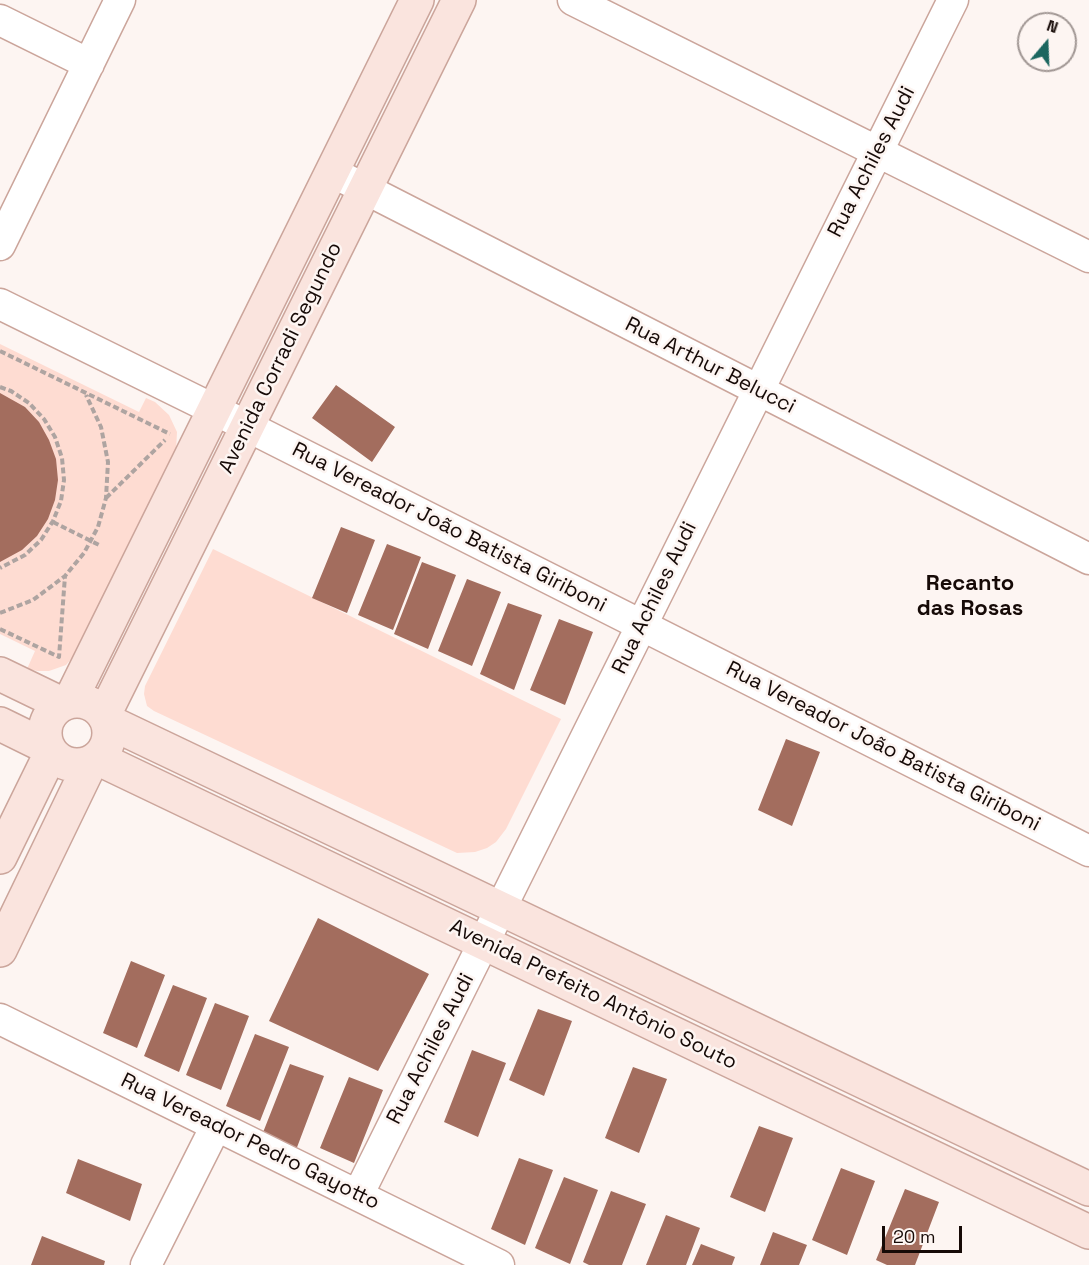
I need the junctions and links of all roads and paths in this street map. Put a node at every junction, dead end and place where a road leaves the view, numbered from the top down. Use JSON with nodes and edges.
{"nodes":[{"id":1,"x":120,"y":0,"type":"edge"},
{"id":2,"x":417,"y":0,"type":"edge"},
{"id":3,"x":459,"y":0,"type":"edge"},
{"id":4,"x":573,"y":0,"type":"edge"},
{"id":5,"x":953,"y":0,"type":"edge"},
{"id":6,"x":0,"y":20,"type":"edge"},
{"id":7,"x":89,"y":63,"type":"junction"},
{"id":8,"x":877,"y":152,"type":"junction"},
{"id":9,"x":332,"y":172,"type":"junction"},
{"id":10,"x":365,"y":189,"type":"junction"},
{"id":11,"x":0,"y":245,"type":"edge"},
{"id":12,"x":1089,"y":257,"type":"edge"},
{"id":13,"x":0,"y":304,"type":"edge"},
{"id":14,"x":0,"y":351,"type":"edge"},
{"id":15,"x":0,"y":387,"type":"edge"},
{"id":16,"x":758,"y":390,"type":"junction"},
{"id":17,"x":86,"y":394,"type":"junction"},
{"id":18,"x":216,"y":410,"type":"junction"},
{"id":19,"x":248,"y":426,"type":"junction"},
{"id":20,"x":106,"y":498,"type":"junction"},
{"id":21,"x":53,"y":522,"type":"junction"},
{"id":22,"x":91,"y":541,"type":"junction"},
{"id":23,"x":101,"y":546,"type":"dead end"},
{"id":24,"x":1089,"y":560,"type":"edge"},
{"id":25,"x":0,"y":568,"type":"edge"},
{"id":26,"x":65,"y":576,"type":"junction"},
{"id":27,"x":0,"y":613,"type":"edge"},
{"id":28,"x":642,"y":625,"type":"junction"},
{"id":29,"x":0,"y":629,"type":"edge"},
{"id":30,"x":0,"y":674,"type":"edge"},
{"id":31,"x":66,"y":702,"type":"junction"},
{"id":32,"x":106,"y":718,"type":"junction"},
{"id":33,"x":0,"y":724,"type":"edge"},
{"id":34,"x":49,"y":750,"type":"junction"},
{"id":35,"x":94,"y":760,"type":"junction"},
{"id":36,"x":1089,"y":851,"type":"edge"},
{"id":37,"x":0,"y":857,"type":"edge"},
{"id":38,"x":501,"y":909,"type":"junction"},
{"id":39,"x":484,"y":943,"type":"junction"},
{"id":40,"x":0,"y":950,"type":"edge"},
{"id":41,"x":0,"y":1019,"type":"edge"},
{"id":42,"x":216,"y":1125,"type":"junction"},
{"id":43,"x":1089,"y":1189,"type":"edge"},
{"id":44,"x":358,"y":1195,"type":"junction"},
{"id":45,"x":1089,"y":1232,"type":"edge"},
{"id":46,"x":468,"y":1258,"type":"edge"},
{"id":47,"x":146,"y":1265,"type":"edge"},
{"id":48,"x":499,"y":1265,"type":"edge"}],
"edges":[{"from":1,"to":7,"type":"street"},
{"from":2,"to":9,"type":"street","name":"Avenida Corradi Segundo"},
{"from":3,"to":10,"type":"street","name":"Avenida Corradi Segundo"},
{"from":4,"to":8,"type":"street"},
{"from":5,"to":8,"type":"street","name":"Rua Achiles Audi"},
{"from":6,"to":7,"type":"street"},
{"from":7,"to":11,"type":"street"},
{"from":8,"to":12,"type":"street"},
{"from":8,"to":16,"type":"street","name":"Rua Achiles Audi"},
{"from":9,"to":10,"type":"street","name":"Rua Arthur Belucci"},
{"from":9,"to":18,"type":"street","name":"Avenida Corradi Segundo"},
{"from":10,"to":16,"type":"street","name":"Rua Arthur Belucci"},
{"from":10,"to":19,"type":"street","name":"Avenida Corradi Segundo"},
{"from":13,"to":18,"type":"street","name":"Rua Vereador João Batista Giriboni"},
{"from":14,"to":17,"type":"path"},
{"from":15,"to":21,"type":"path"},
{"from":16,"to":24,"type":"street","name":"Rua Arthur Belucci"},
{"from":16,"to":28,"type":"street","name":"Rua Achiles Audi"},
{"from":17,"to":20,"type":"path"},
{"from":17,"to":20,"type":"path"},
{"from":18,"to":19,"type":"street","name":"Rua Vereador João Batista Giriboni"},
{"from":18,"to":31,"type":"street","name":"Avenida Corradi Segundo"},
{"from":19,"to":28,"type":"street","name":"Rua Vereador João Batista Giriboni"},
{"from":19,"to":32,"type":"street","name":"Avenida Corradi Segundo"},
{"from":20,"to":22,"type":"path"},
{"from":21,"to":22,"type":"path"},
{"from":21,"to":25,"type":"path"},
{"from":22,"to":23,"type":"path"},
{"from":22,"to":26,"type":"path"},
{"from":26,"to":27,"type":"path"},
{"from":26,"to":29,"type":"path"},
{"from":28,"to":36,"type":"street","name":"Rua Vereador João Batista Giriboni"},
{"from":28,"to":38,"type":"street","name":"Rua Achiles Audi"},
{"from":30,"to":31,"type":"street"},
{"from":31,"to":32,"type":"street"},
{"from":31,"to":34,"type":"street"},
{"from":32,"to":35,"type":"street"},
{"from":32,"to":38,"type":"street","name":"Avenida Prefeito Antônio Souto"},
{"from":33,"to":34,"type":"street"},
{"from":34,"to":35,"type":"street"},
{"from":34,"to":37,"type":"street"},
{"from":35,"to":39,"type":"street","name":"Avenida Prefeito Antônio Souto"},
{"from":35,"to":40,"type":"street"},
{"from":38,"to":39,"type":"street","name":"Rua Achiles Audi"},
{"from":38,"to":43,"type":"street","name":"Avenida Prefeito Antônio Souto"},
{"from":39,"to":44,"type":"street","name":"Rua Achiles Audi"},
{"from":39,"to":45,"type":"street","name":"Avenida Prefeito Antônio Souto"},
{"from":41,"to":42,"type":"street","name":"Rua Vereador Pedro Gayotto"},
{"from":42,"to":44,"type":"street","name":"Rua Vereador Pedro Gayotto"},
{"from":42,"to":47,"type":"street"},
{"from":44,"to":46,"type":"street","name":"Rua Vereador Pedro Gayotto"},
{"from":46,"to":48,"type":"street","name":"Rua Vereador Pedro Gayotto"}]}
